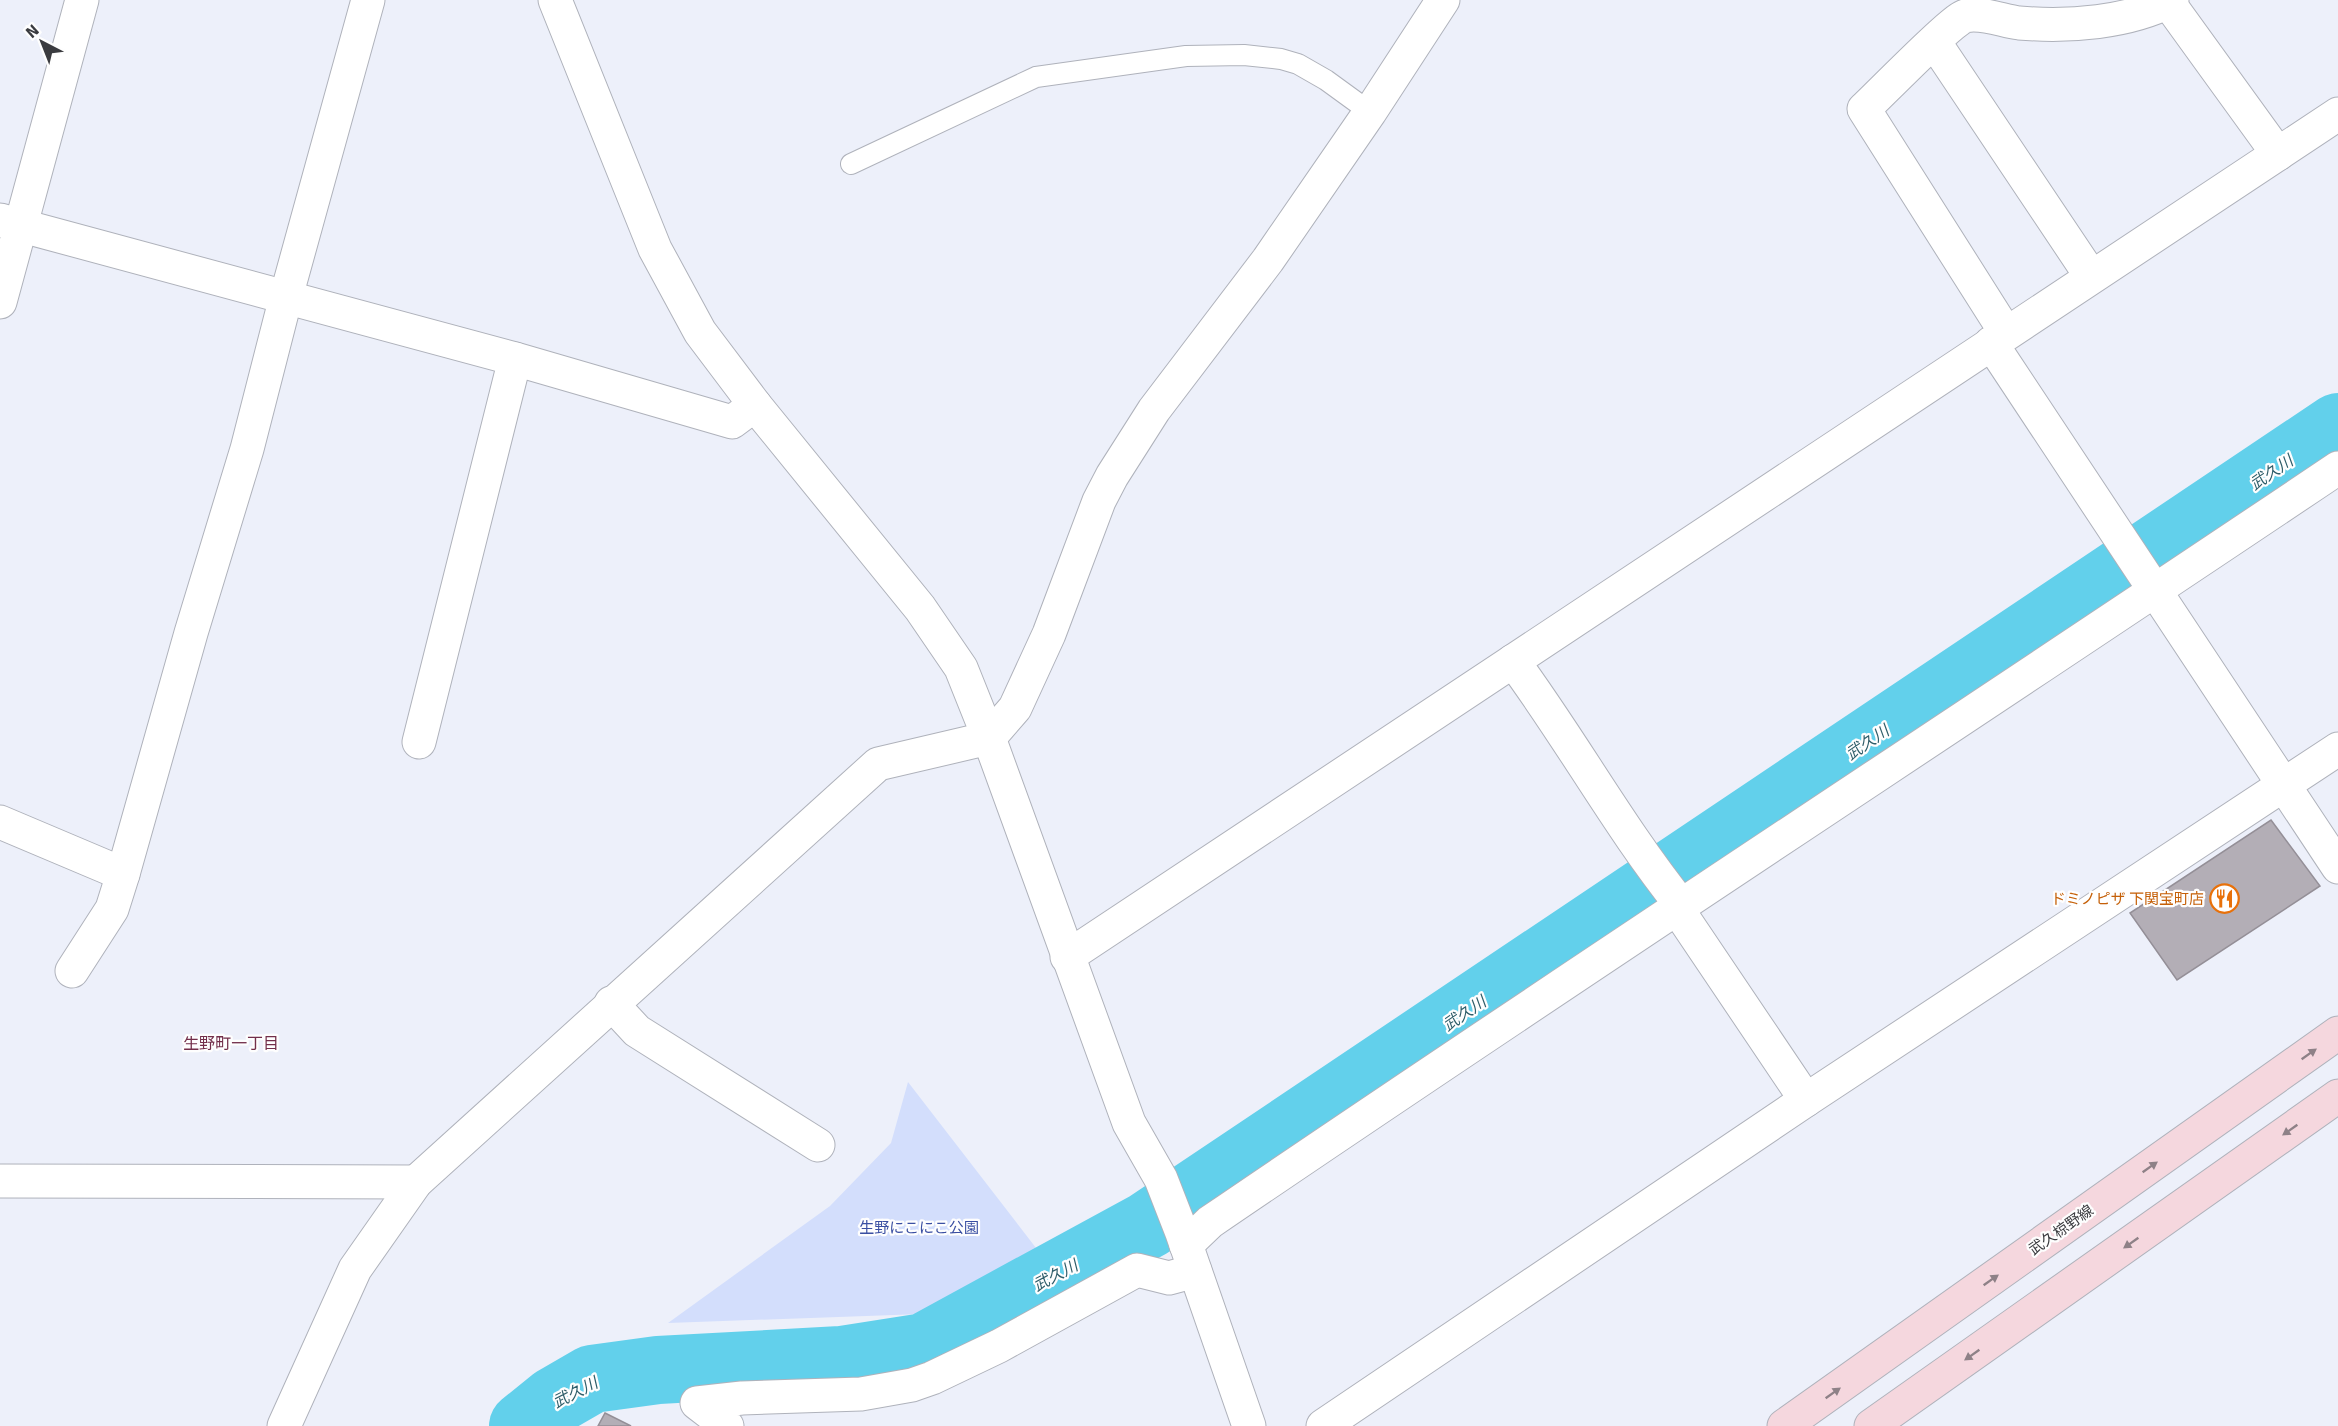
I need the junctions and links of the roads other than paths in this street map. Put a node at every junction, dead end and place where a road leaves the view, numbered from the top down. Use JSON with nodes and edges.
{"nodes":[{"id":1,"x":82,"y":0,"type":"edge"},
{"id":2,"x":368,"y":0,"type":"edge"},
{"id":3,"x":555,"y":0,"type":"edge"},
{"id":4,"x":1443,"y":0,"type":"edge"},
{"id":5,"x":2170,"y":1,"type":"edge"},
{"id":6,"x":1935,"y":43,"type":"junction"},
{"id":7,"x":1370,"y":112,"type":"junction"},
{"id":8,"x":2338,"y":114,"type":"edge"},
{"id":9,"x":2278,"y":154,"type":"junction"},
{"id":10,"x":851,"y":164,"type":"dead end"},
{"id":11,"x":11,"y":223,"type":"edge"},
{"id":12,"x":2091,"y":276,"type":"junction"},
{"id":13,"x":285,"y":297,"type":"junction"},
{"id":14,"x":0,"y":302,"type":"edge"},
{"id":15,"x":1998,"y":338,"type":"junction"},
{"id":16,"x":515,"y":359,"type":"junction"},
{"id":17,"x":755,"y":405,"type":"junction"},
{"id":18,"x":2338,"y":468,"type":"edge"},
{"id":19,"x":2152,"y":586,"type":"junction"},
{"id":20,"x":1513,"y":660,"type":"junction"},
{"id":21,"x":989,"y":738,"type":"junction"},
{"id":22,"x":419,"y":742,"type":"dead end"},
{"id":23,"x":2338,"y":749,"type":"edge"},
{"id":24,"x":2283,"y":786,"type":"junction"},
{"id":25,"x":0,"y":822,"type":"edge"},
{"id":26,"x":2338,"y":867,"type":"edge"},
{"id":27,"x":123,"y":874,"type":"junction"},
{"id":28,"x":1679,"y":905,"type":"junction"},
{"id":29,"x":1067,"y":957,"type":"junction"},
{"id":30,"x":72,"y":971,"type":"dead end"},
{"id":31,"x":611,"y":1003,"type":"junction"},
{"id":32,"x":2338,"y":1033,"type":"edge"},
{"id":33,"x":2338,"y":1096,"type":"edge"},
{"id":34,"x":1806,"y":1101,"type":"junction"},
{"id":35,"x":818,"y":1144,"type":"dead end"},
{"id":36,"x":0,"y":1181,"type":"edge"},
{"id":37,"x":416,"y":1182,"type":"junction"},
{"id":38,"x":1188,"y":1250,"type":"junction"},
{"id":39,"x":284,"y":1426,"type":"edge"},
{"id":40,"x":727,"y":1426,"type":"edge"},
{"id":41,"x":1249,"y":1426,"type":"edge"},
{"id":42,"x":1323,"y":1426,"type":"edge"},
{"id":43,"x":1784,"y":1426,"type":"edge"},
{"id":44,"x":1871,"y":1426,"type":"edge"}],
"edges":[{"from":1,"to":11,"type":"street"},
{"from":2,"to":13,"type":"street"},
{"from":3,"to":17,"type":"street"},
{"from":4,"to":7,"type":"street"},
{"from":5,"to":6,"type":"street"},
{"from":5,"to":9,"type":"street"},
{"from":6,"to":12,"type":"street"},
{"from":6,"to":15,"type":"street"},
{"from":7,"to":10,"type":"lane"},
{"from":7,"to":21,"type":"street"},
{"from":8,"to":9,"type":"street"},
{"from":9,"to":12,"type":"street"},
{"from":11,"to":13,"type":"street"},
{"from":11,"to":14,"type":"street"},
{"from":12,"to":15,"type":"street"},
{"from":13,"to":16,"type":"street"},
{"from":13,"to":27,"type":"street"},
{"from":15,"to":19,"type":"street"},
{"from":15,"to":20,"type":"street"},
{"from":16,"to":17,"type":"street"},
{"from":16,"to":22,"type":"street"},
{"from":17,"to":21,"type":"street"},
{"from":18,"to":19,"type":"street"},
{"from":19,"to":24,"type":"street"},
{"from":19,"to":28,"type":"street"},
{"from":20,"to":28,"type":"street"},
{"from":20,"to":29,"type":"street"},
{"from":21,"to":29,"type":"street"},
{"from":21,"to":31,"type":"street"},
{"from":23,"to":24,"type":"street"},
{"from":24,"to":26,"type":"street"},
{"from":24,"to":34,"type":"street"},
{"from":25,"to":27,"type":"street"},
{"from":27,"to":30,"type":"street"},
{"from":28,"to":34,"type":"street"},
{"from":28,"to":38,"type":"street"},
{"from":29,"to":38,"type":"street"},
{"from":31,"to":35,"type":"street"},
{"from":31,"to":37,"type":"street"},
{"from":43,"to":32,"type":"main road","name":"武久椋野線","one_way":true},
{"from":33,"to":44,"type":"main road","one_way":true},
{"from":34,"to":42,"type":"street"},
{"from":36,"to":37,"type":"street"},
{"from":37,"to":39,"type":"street"},
{"from":38,"to":40,"type":"street"},
{"from":38,"to":41,"type":"street"}]}
